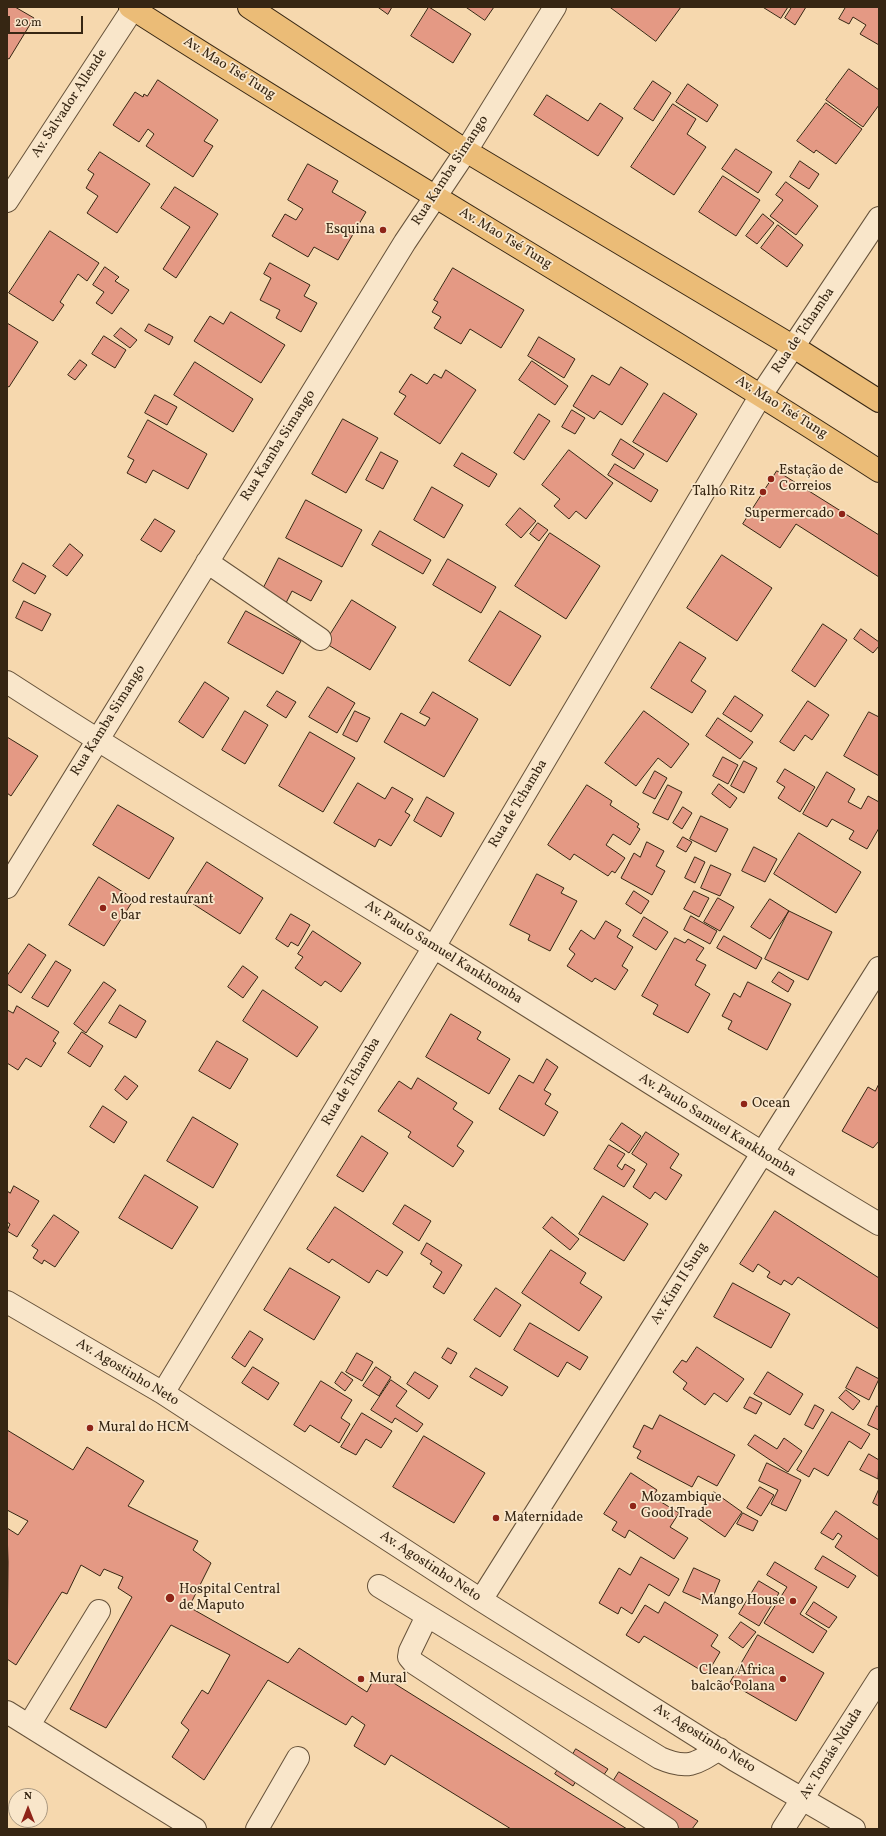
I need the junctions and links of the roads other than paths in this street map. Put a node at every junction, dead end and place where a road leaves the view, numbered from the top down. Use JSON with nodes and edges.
{"nodes":[{"id":1,"x":249,"y":7,"type":"edge"},
{"id":2,"x":555,"y":7,"type":"edge"},
{"id":3,"x":132,"y":8,"type":"edge"},
{"id":4,"x":466,"y":150,"type":"junction"},
{"id":5,"x":435,"y":196,"type":"junction"},
{"id":6,"x":7,"y":201,"type":"edge"},
{"id":7,"x":879,"y":218,"type":"edge"},
{"id":8,"x":794,"y":347,"type":"junction"},
{"id":9,"x":761,"y":395,"type":"junction"},
{"id":10,"x":879,"y":401,"type":"edge"},
{"id":11,"x":879,"y":471,"type":"edge"},
{"id":12,"x":207,"y":562,"type":"junction"},
{"id":13,"x":320,"y":639,"type":"dead end"},
{"id":14,"x":7,"y":682,"type":"edge"},
{"id":15,"x":97,"y":740,"type":"junction"},
{"id":16,"x":7,"y":887,"type":"edge"},
{"id":17,"x":434,"y":947,"type":"junction"},
{"id":18,"x":879,"y":968,"type":"edge"},
{"id":19,"x":762,"y":1154,"type":"junction"},
{"id":20,"x":879,"y":1224,"type":"edge"},
{"id":21,"x":7,"y":1302,"type":"edge"},
{"id":22,"x":163,"y":1394,"type":"junction"},
{"id":23,"x":379,"y":1586,"type":"dead end"},
{"id":24,"x":481,"y":1600,"type":"junction"},
{"id":25,"x":99,"y":1611,"type":"dead end"},
{"id":26,"x":428,"y":1616,"type":"junction"},
{"id":27,"x":879,"y":1679,"type":"edge"},
{"id":28,"x":7,"y":1712,"type":"edge"},
{"id":29,"x":29,"y":1725,"type":"junction"},
{"id":30,"x":719,"y":1749,"type":"junction"},
{"id":31,"x":298,"y":1758,"type":"dead end"},
{"id":32,"x":804,"y":1799,"type":"junction"},
{"id":33,"x":194,"y":1829,"type":"edge"},
{"id":34,"x":257,"y":1829,"type":"edge"},
{"id":35,"x":666,"y":1829,"type":"edge"},
{"id":36,"x":783,"y":1829,"type":"edge"},
{"id":37,"x":854,"y":1829,"type":"edge"}],
"edges":[{"from":1,"to":4,"type":"main road"},
{"from":2,"to":4,"type":"street","name":"Rua Kamba Simango"},
{"from":3,"to":5,"type":"main road","name":"Av. Mao Tsé Tung"},
{"from":3,"to":6,"type":"street","name":"Av. Salvador Allende"},
{"from":4,"to":5,"type":"street","name":"Rua Kamba Simango"},
{"from":4,"to":8,"type":"main road"},
{"from":5,"to":9,"type":"main road","name":"Av. Mao Tsé Tung"},
{"from":5,"to":12,"type":"street","name":"Rua Kamba Simango"},
{"from":7,"to":8,"type":"street","name":"Rua de Tchamba"},
{"from":8,"to":9,"type":"street","name":"Rua de Tchamba"},
{"from":8,"to":10,"type":"main road"},
{"from":9,"to":11,"type":"main road","name":"Av. Mao Tsé Tung"},
{"from":9,"to":17,"type":"street","name":"Rua de Tchamba"},
{"from":12,"to":13,"type":"street"},
{"from":12,"to":15,"type":"street","name":"Rua Kamba Simango"},
{"from":14,"to":15,"type":"street","name":"Av. Paulo Samuel Kankhomba"},
{"from":15,"to":16,"type":"street","name":"Rua Kamba Simango"},
{"from":15,"to":17,"type":"street","name":"Av. Paulo Samuel Kankhomba"},
{"from":17,"to":19,"type":"street","name":"Av. Paulo Samuel Kankhomba"},
{"from":17,"to":22,"type":"street","name":"Rua de Tchamba"},
{"from":18,"to":19,"type":"street","name":"Av. Kim II Sung"},
{"from":19,"to":20,"type":"street","name":"Av. Paulo Samuel Kankhomba"},
{"from":19,"to":24,"type":"street","name":"Av. Kim II Sung"},
{"from":21,"to":22,"type":"street","name":"Av. Agostinho Neto"},
{"from":22,"to":24,"type":"street","name":"Av. Agostinho Neto"},
{"from":23,"to":26,"type":"street"},
{"from":24,"to":30,"type":"street","name":"Av. Agostinho Neto"},
{"from":25,"to":29,"type":"street"},
{"from":26,"to":30,"type":"street"},
{"from":26,"to":35,"type":"street"},
{"from":27,"to":32,"type":"street","name":"Av. Tomás Nduda"},
{"from":28,"to":29,"type":"street"},
{"from":29,"to":33,"type":"street"},
{"from":30,"to":32,"type":"street","name":"Av. Agostinho Neto"},
{"from":31,"to":34,"type":"street"},
{"from":32,"to":36,"type":"street","name":"Av. Tomás Nduda"},
{"from":32,"to":37,"type":"street","name":"Av. Agostinho Neto"}]}
